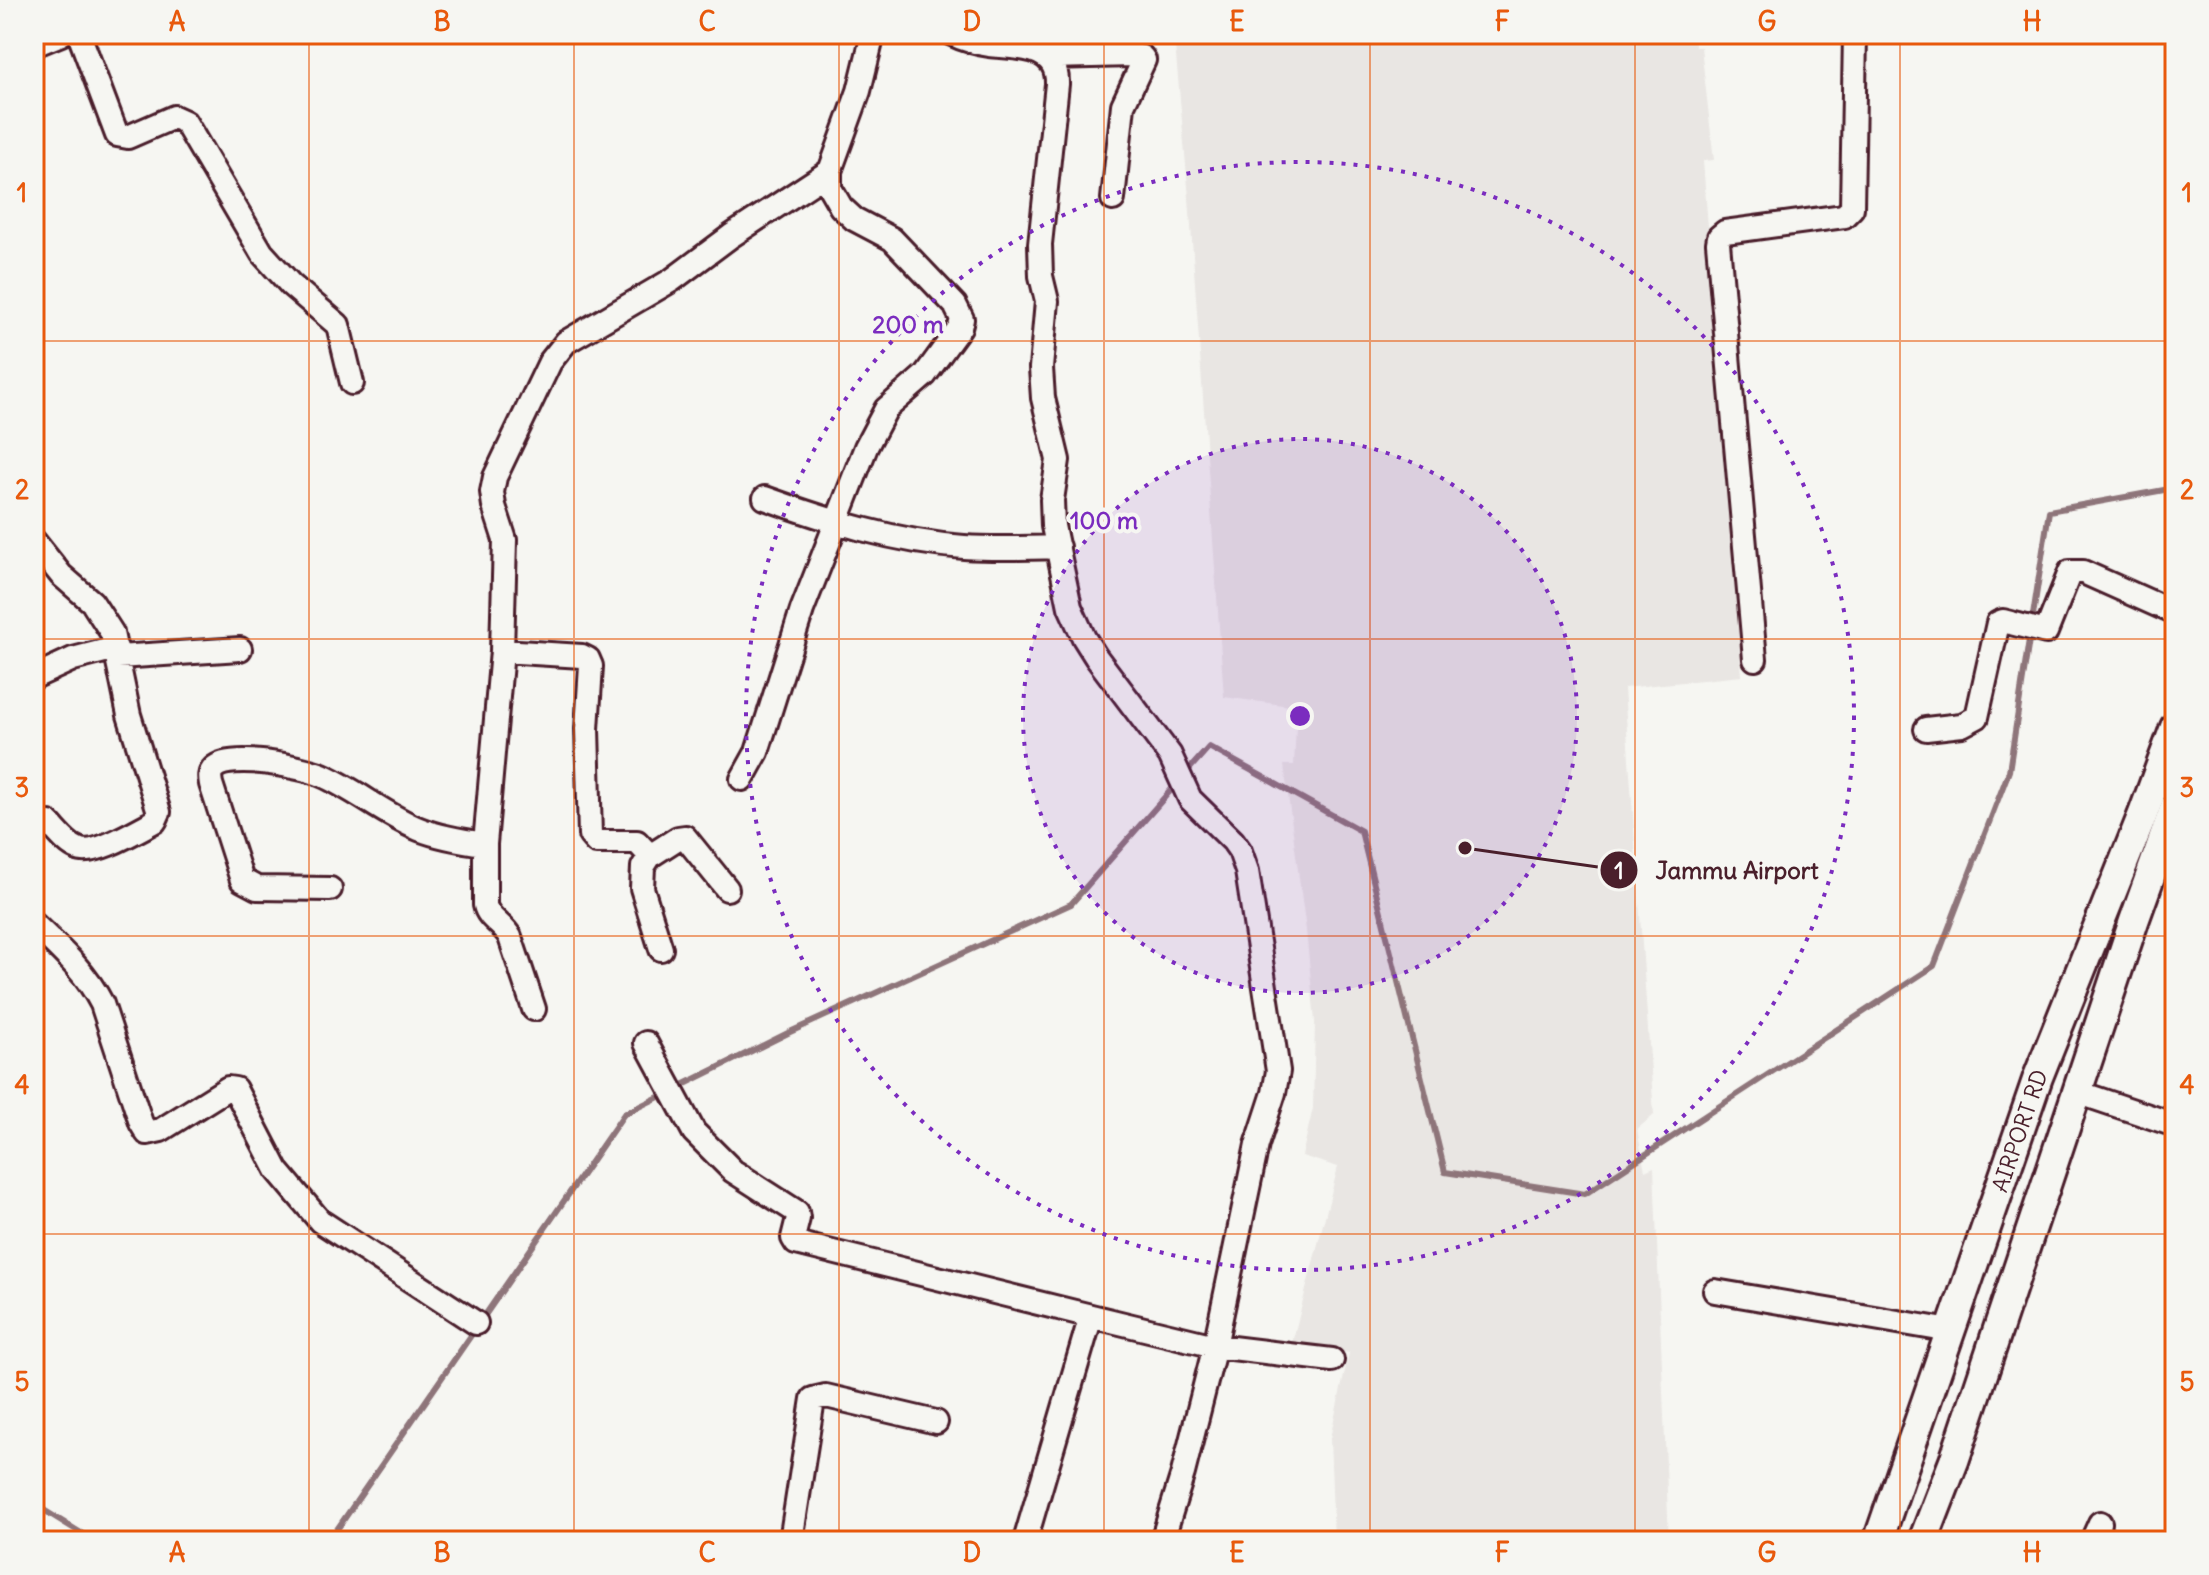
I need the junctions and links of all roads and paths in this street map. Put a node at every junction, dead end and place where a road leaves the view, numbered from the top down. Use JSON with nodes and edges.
{"nodes":[{"id":1,"x":61,"y":34,"type":"edge"},
{"id":2,"x":79,"y":34,"type":"edge"},
{"id":3,"x":873,"y":34,"type":"edge"},
{"id":4,"x":952,"y":34,"type":"edge"},
{"id":5,"x":1855,"y":34,"type":"edge"},
{"id":6,"x":34,"y":45,"type":"edge"},
{"id":7,"x":1049,"y":57,"type":"junction"},
{"id":8,"x":830,"y":171,"type":"junction"},
{"id":9,"x":1113,"y":199,"type":"dead end"},
{"id":10,"x":352,"y":383,"type":"dead end"},
{"id":11,"x":765,"y":498,"type":"dead end"},
{"id":12,"x":836,"y":523,"type":"junction"},
{"id":13,"x":34,"y":541,"type":"edge"},
{"id":14,"x":1058,"y":547,"type":"junction"},
{"id":15,"x":2175,"y":613,"type":"edge"},
{"id":16,"x":240,"y":649,"type":"dead end"},
{"id":17,"x":502,"y":651,"type":"junction"},
{"id":18,"x":117,"y":652,"type":"junction"},
{"id":19,"x":1755,"y":659,"type":"dead end"},
{"id":20,"x":34,"y":677,"type":"edge"},
{"id":21,"x":2175,"y":727,"type":"edge"},
{"id":22,"x":1926,"y":729,"type":"dead end"},
{"id":23,"x":742,"y":779,"type":"dead end"},
{"id":24,"x":2175,"y":807,"type":"edge"},
{"id":25,"x":49,"y":823,"type":"dead end"},
{"id":26,"x":485,"y":844,"type":"junction"},
{"id":27,"x":650,"y":856,"type":"junction"},
{"id":28,"x":330,"y":889,"type":"dead end"},
{"id":29,"x":727,"y":889,"type":"dead end"},
{"id":30,"x":34,"y":924,"type":"edge"},
{"id":31,"x":661,"y":949,"type":"dead end"},
{"id":32,"x":534,"y":1009,"type":"dead end"},
{"id":33,"x":646,"y":1043,"type":"dead end"},
{"id":34,"x":2077,"y":1092,"type":"junction"},
{"id":35,"x":2175,"y":1125,"type":"edge"},
{"id":36,"x":1715,"y":1291,"type":"dead end"},
{"id":37,"x":1091,"y":1316,"type":"junction"},
{"id":38,"x":476,"y":1323,"type":"dead end"},
{"id":39,"x":1951,"y":1331,"type":"junction"},
{"id":40,"x":1215,"y":1346,"type":"junction"},
{"id":41,"x":1332,"y":1360,"type":"dead end"},
{"id":42,"x":936,"y":1422,"type":"dead end"},
{"id":43,"x":791,"y":1541,"type":"edge"},
{"id":44,"x":1025,"y":1541,"type":"edge"},
{"id":45,"x":1162,"y":1541,"type":"edge"},
{"id":46,"x":1878,"y":1541,"type":"edge"},
{"id":47,"x":1923,"y":1541,"type":"edge"}],
"edges":[{"from":1,"to":6,"type":"street"},
{"from":2,"to":10,"type":"street"},
{"from":3,"to":8,"type":"street"},
{"from":4,"to":7,"type":"street"},
{"from":5,"to":19,"type":"street"},
{"from":7,"to":9,"type":"street"},
{"from":7,"to":14,"type":"street"},
{"from":8,"to":12,"type":"street"},
{"from":8,"to":17,"type":"street"},
{"from":11,"to":12,"type":"street"},
{"from":12,"to":14,"type":"street"},
{"from":12,"to":23,"type":"street"},
{"from":13,"to":18,"type":"street"},
{"from":14,"to":40,"type":"street"},
{"from":15,"to":22,"type":"street"},
{"from":16,"to":18,"type":"street"},
{"from":17,"to":26,"type":"street"},
{"from":17,"to":27,"type":"street"},
{"from":18,"to":20,"type":"street"},
{"from":18,"to":25,"type":"street"},
{"from":21,"to":39,"type":"main road","name":"AIRPORT RD"},
{"from":24,"to":34,"type":"main road"},
{"from":26,"to":28,"type":"street"},
{"from":26,"to":32,"type":"street"},
{"from":27,"to":29,"type":"street"},
{"from":27,"to":31,"type":"street"},
{"from":30,"to":38,"type":"street"},
{"from":33,"to":37,"type":"street"},
{"from":34,"to":35,"type":"street"},
{"from":34,"to":47,"type":"main road"},
{"from":36,"to":39,"type":"street"},
{"from":37,"to":40,"type":"street"},
{"from":37,"to":44,"type":"street"},
{"from":39,"to":46,"type":"main road","name":"AIRPORT RD"},
{"from":40,"to":41,"type":"street"},
{"from":40,"to":45,"type":"street"},
{"from":42,"to":43,"type":"street"}]}
